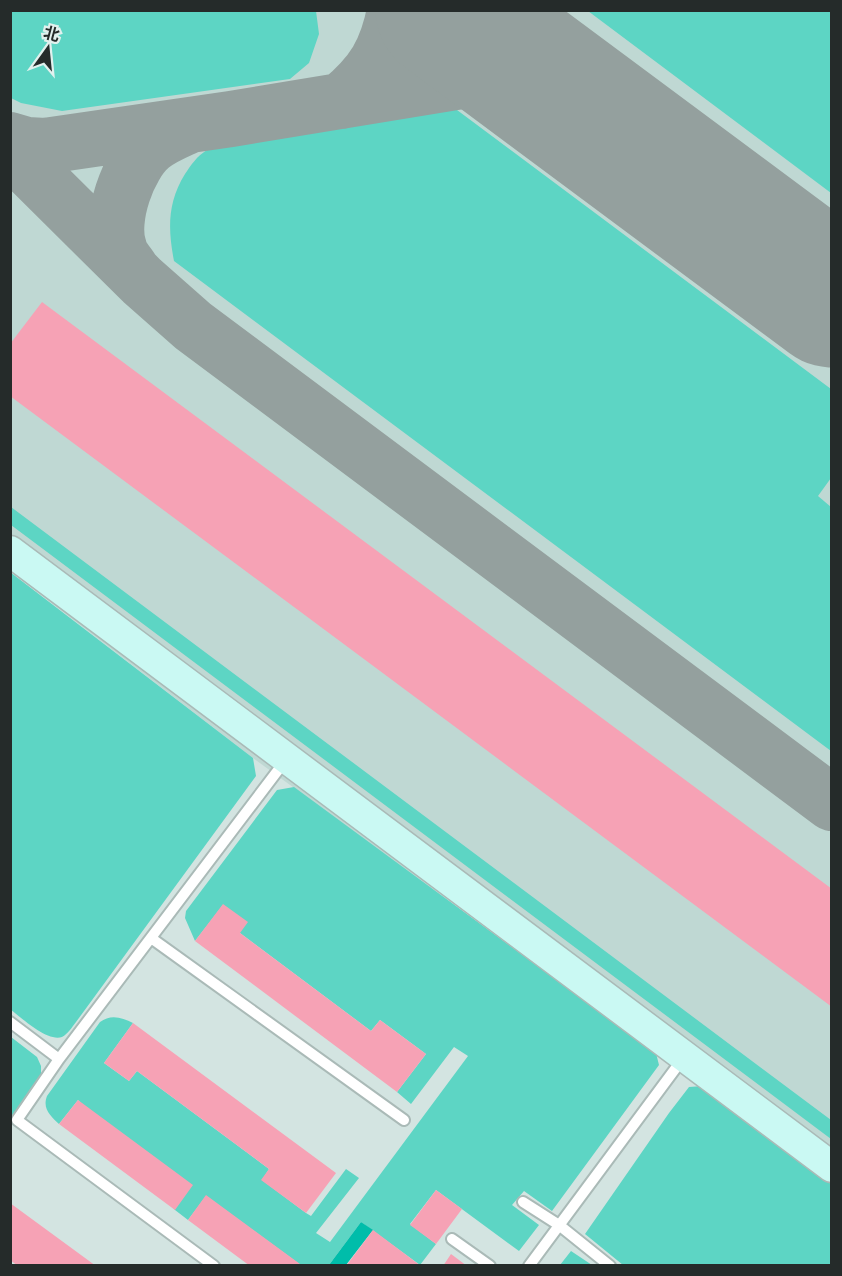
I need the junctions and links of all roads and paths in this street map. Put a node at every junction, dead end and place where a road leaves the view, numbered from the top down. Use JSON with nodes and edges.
{"nodes":[{"id":1,"x":10,"y":550,"type":"edge"},
{"id":2,"x":287,"y":758,"type":"junction"},
{"id":3,"x":151,"y":938,"type":"junction"},
{"id":4,"x":10,"y":1022,"type":"edge"},
{"id":5,"x":684,"y":1057,"type":"junction"},
{"id":6,"x":59,"y":1059,"type":"junction"},
{"id":7,"x":404,"y":1120,"type":"dead end"},
{"id":8,"x":831,"y":1167,"type":"edge"},
{"id":9,"x":523,"y":1202,"type":"dead end"},
{"id":10,"x":559,"y":1225,"type":"junction"},
{"id":11,"x":452,"y":1239,"type":"dead end"},
{"id":12,"x":214,"y":1266,"type":"edge"},
{"id":13,"x":489,"y":1266,"type":"edge"},
{"id":14,"x":529,"y":1266,"type":"edge"},
{"id":15,"x":610,"y":1266,"type":"edge"}],
"edges":[{"from":1,"to":2,"type":"street"},
{"from":2,"to":3,"type":"lane"},
{"from":2,"to":5,"type":"street"},
{"from":3,"to":6,"type":"lane"},
{"from":3,"to":7,"type":"lane"},
{"from":4,"to":6,"type":"lane"},
{"from":5,"to":8,"type":"street"},
{"from":5,"to":10,"type":"lane"},
{"from":6,"to":12,"type":"lane"},
{"from":9,"to":10,"type":"lane"},
{"from":10,"to":14,"type":"lane"},
{"from":10,"to":15,"type":"lane"},
{"from":11,"to":13,"type":"lane"}]}
